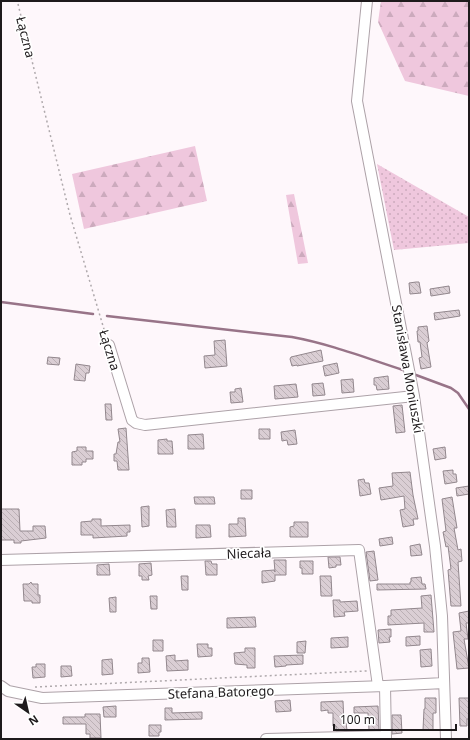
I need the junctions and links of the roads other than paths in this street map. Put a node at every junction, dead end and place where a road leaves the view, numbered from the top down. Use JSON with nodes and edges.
{"nodes":[{"id":1,"x":367,"y":1,"type":"edge"},
{"id":2,"x":109,"y":345,"type":"road end"},
{"id":3,"x":414,"y":396,"type":"junction"},
{"id":4,"x":1,"y":560,"type":"edge"},
{"id":5,"x":380,"y":683,"type":"junction"},
{"id":6,"x":444,"y":683,"type":"junction"},
{"id":7,"x":1,"y":686,"type":"edge"},
{"id":8,"x":386,"y":737,"type":"edge"},
{"id":9,"x":266,"y":739,"type":"edge"},
{"id":10,"x":446,"y":739,"type":"edge"}],
"edges":[{"from":1,"to":3,"type":"street","name":"Stanisława Moniuszki"},
{"from":2,"to":3,"type":"street","name":"Łączna"},
{"from":3,"to":6,"type":"street","name":"Stanisława Moniuszki"},
{"from":4,"to":5,"type":"street","name":"Niecała"},
{"from":5,"to":6,"type":"street","name":"Stefana Batorego"},
{"from":5,"to":7,"type":"street","name":"Stefana Batorego"},
{"from":5,"to":8,"type":"street"},
{"from":6,"to":10,"type":"street","name":"Stanisława Moniuszki"},
{"from":8,"to":9,"type":"street"}]}
